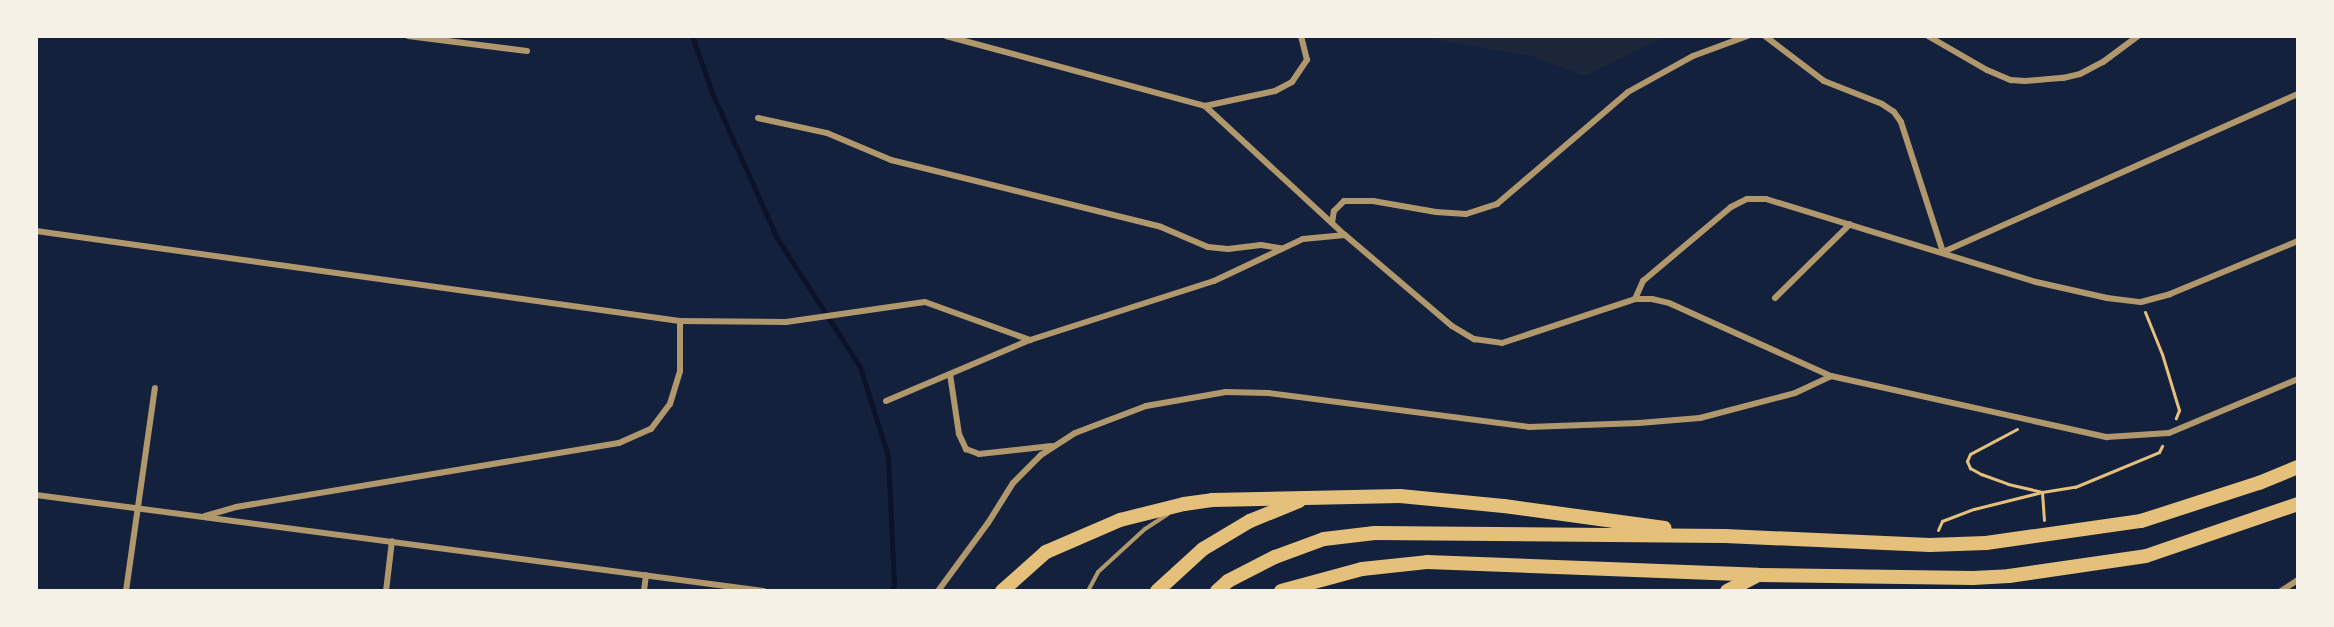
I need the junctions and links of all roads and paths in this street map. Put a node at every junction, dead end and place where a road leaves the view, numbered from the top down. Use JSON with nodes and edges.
{"nodes":[{"id":1,"x":408,"y":36,"type":"edge"},
{"id":2,"x":946,"y":36,"type":"edge"},
{"id":3,"x":1301,"y":36,"type":"edge"},
{"id":4,"x":1747,"y":36,"type":"edge"},
{"id":5,"x":1765,"y":36,"type":"edge"},
{"id":6,"x":1928,"y":36,"type":"edge"},
{"id":7,"x":2138,"y":36,"type":"edge"},
{"id":8,"x":527,"y":51,"type":"dead end"},
{"id":9,"x":2298,"y":94,"type":"edge"},
{"id":10,"x":1204,"y":106,"type":"junction"},
{"id":11,"x":758,"y":118,"type":"dead end"},
{"id":12,"x":1332,"y":223,"type":"junction"},
{"id":13,"x":1850,"y":224,"type":"junction"},
{"id":14,"x":36,"y":231,"type":"edge"},
{"id":15,"x":1345,"y":235,"type":"junction"},
{"id":16,"x":2298,"y":241,"type":"edge"},
{"id":17,"x":1281,"y":248,"type":"junction"},
{"id":18,"x":1943,"y":252,"type":"junction"},
{"id":19,"x":1775,"y":298,"type":"dead end"},
{"id":20,"x":1635,"y":299,"type":"junction"},
{"id":21,"x":2140,"y":302,"type":"junction"},
{"id":22,"x":680,"y":321,"type":"junction"},
{"id":23,"x":1030,"y":340,"type":"junction"},
{"id":24,"x":950,"y":374,"type":"junction"},
{"id":25,"x":1831,"y":376,"type":"junction"},
{"id":26,"x":2298,"y":379,"type":"edge"},
{"id":27,"x":155,"y":388,"type":"dead end"},
{"id":28,"x":886,"y":401,"type":"dead end"},
{"id":29,"x":2030,"y":422,"type":"junction"},
{"id":30,"x":2169,"y":433,"type":"junction"},
{"id":31,"x":1055,"y":446,"type":"junction"},
{"id":32,"x":2298,"y":467,"type":"edge"},
{"id":33,"x":2042,"y":493,"type":"junction"},
{"id":34,"x":36,"y":495,"type":"edge"},
{"id":35,"x":1310,"y":497,"type":"junction"},
{"id":36,"x":1184,"y":504,"type":"junction"},
{"id":37,"x":2298,"y":504,"type":"edge"},
{"id":38,"x":138,"y":508,"type":"junction"},
{"id":39,"x":201,"y":518,"type":"junction"},
{"id":40,"x":1725,"y":536,"type":"junction"},
{"id":41,"x":392,"y":541,"type":"junction"},
{"id":42,"x":1930,"y":545,"type":"junction"},
{"id":43,"x":646,"y":575,"type":"junction"},
{"id":44,"x":1758,"y":575,"type":"junction"},
{"id":45,"x":2298,"y":580,"type":"edge"},
{"id":46,"x":126,"y":591,"type":"edge"},
{"id":47,"x":386,"y":591,"type":"edge"},
{"id":48,"x":644,"y":591,"type":"edge"},
{"id":49,"x":765,"y":591,"type":"edge"},
{"id":50,"x":938,"y":591,"type":"edge"},
{"id":51,"x":1002,"y":591,"type":"edge"},
{"id":52,"x":1088,"y":591,"type":"edge"},
{"id":53,"x":1157,"y":591,"type":"edge"},
{"id":54,"x":1217,"y":591,"type":"edge"},
{"id":55,"x":1281,"y":591,"type":"edge"},
{"id":56,"x":1727,"y":591,"type":"edge"},
{"id":57,"x":2281,"y":591,"type":"edge"}],
"edges":[{"from":1,"to":8,"type":"street"},
{"from":2,"to":10,"type":"street"},
{"from":3,"to":10,"type":"street"},
{"from":4,"to":12,"type":"street"},
{"from":5,"to":18,"type":"street"},
{"from":6,"to":7,"type":"street"},
{"from":9,"to":18,"type":"street"},
{"from":10,"to":12,"type":"street"},
{"from":11,"to":17,"type":"street"},
{"from":12,"to":15,"type":"street"},
{"from":13,"to":18,"type":"street"},
{"from":13,"to":19,"type":"street"},
{"from":13,"to":20,"type":"street"},
{"from":14,"to":22,"type":"street"},
{"from":15,"to":17,"type":"street"},
{"from":15,"to":20,"type":"street"},
{"from":16,"to":21,"type":"street"},
{"from":17,"to":23,"type":"street"},
{"from":18,"to":21,"type":"street"},
{"from":20,"to":25,"type":"street"},
{"from":21,"to":30,"type":"path"},
{"from":22,"to":23,"type":"street"},
{"from":22,"to":39,"type":"street"},
{"from":23,"to":24,"type":"street"},
{"from":24,"to":28,"type":"street"},
{"from":24,"to":31,"type":"street"},
{"from":25,"to":29,"type":"street"},
{"from":25,"to":31,"type":"street"},
{"from":26,"to":30,"type":"street"},
{"from":27,"to":38,"type":"street"},
{"from":29,"to":30,"type":"street"},
{"from":29,"to":33,"type":"path"},
{"from":30,"to":33,"type":"path"},
{"from":31,"to":50,"type":"street"},
{"from":32,"to":42,"type":"highway"},
{"from":33,"to":42,"type":"path"},
{"from":34,"to":38,"type":"street"},
{"from":35,"to":36,"type":"highway"},
{"from":35,"to":40,"type":"highway"},
{"from":35,"to":53,"type":"highway"},
{"from":36,"to":51,"type":"highway"},
{"from":36,"to":52,"type":"lane"},
{"from":37,"to":44,"type":"highway"},
{"from":38,"to":39,"type":"street"},
{"from":38,"to":46,"type":"street"},
{"from":39,"to":41,"type":"street"},
{"from":40,"to":42,"type":"highway"},
{"from":40,"to":54,"type":"highway"},
{"from":41,"to":43,"type":"street"},
{"from":41,"to":47,"type":"street"},
{"from":43,"to":48,"type":"street"},
{"from":43,"to":49,"type":"street"},
{"from":44,"to":55,"type":"highway"},
{"from":44,"to":56,"type":"highway"},
{"from":45,"to":57,"type":"street"}]}
